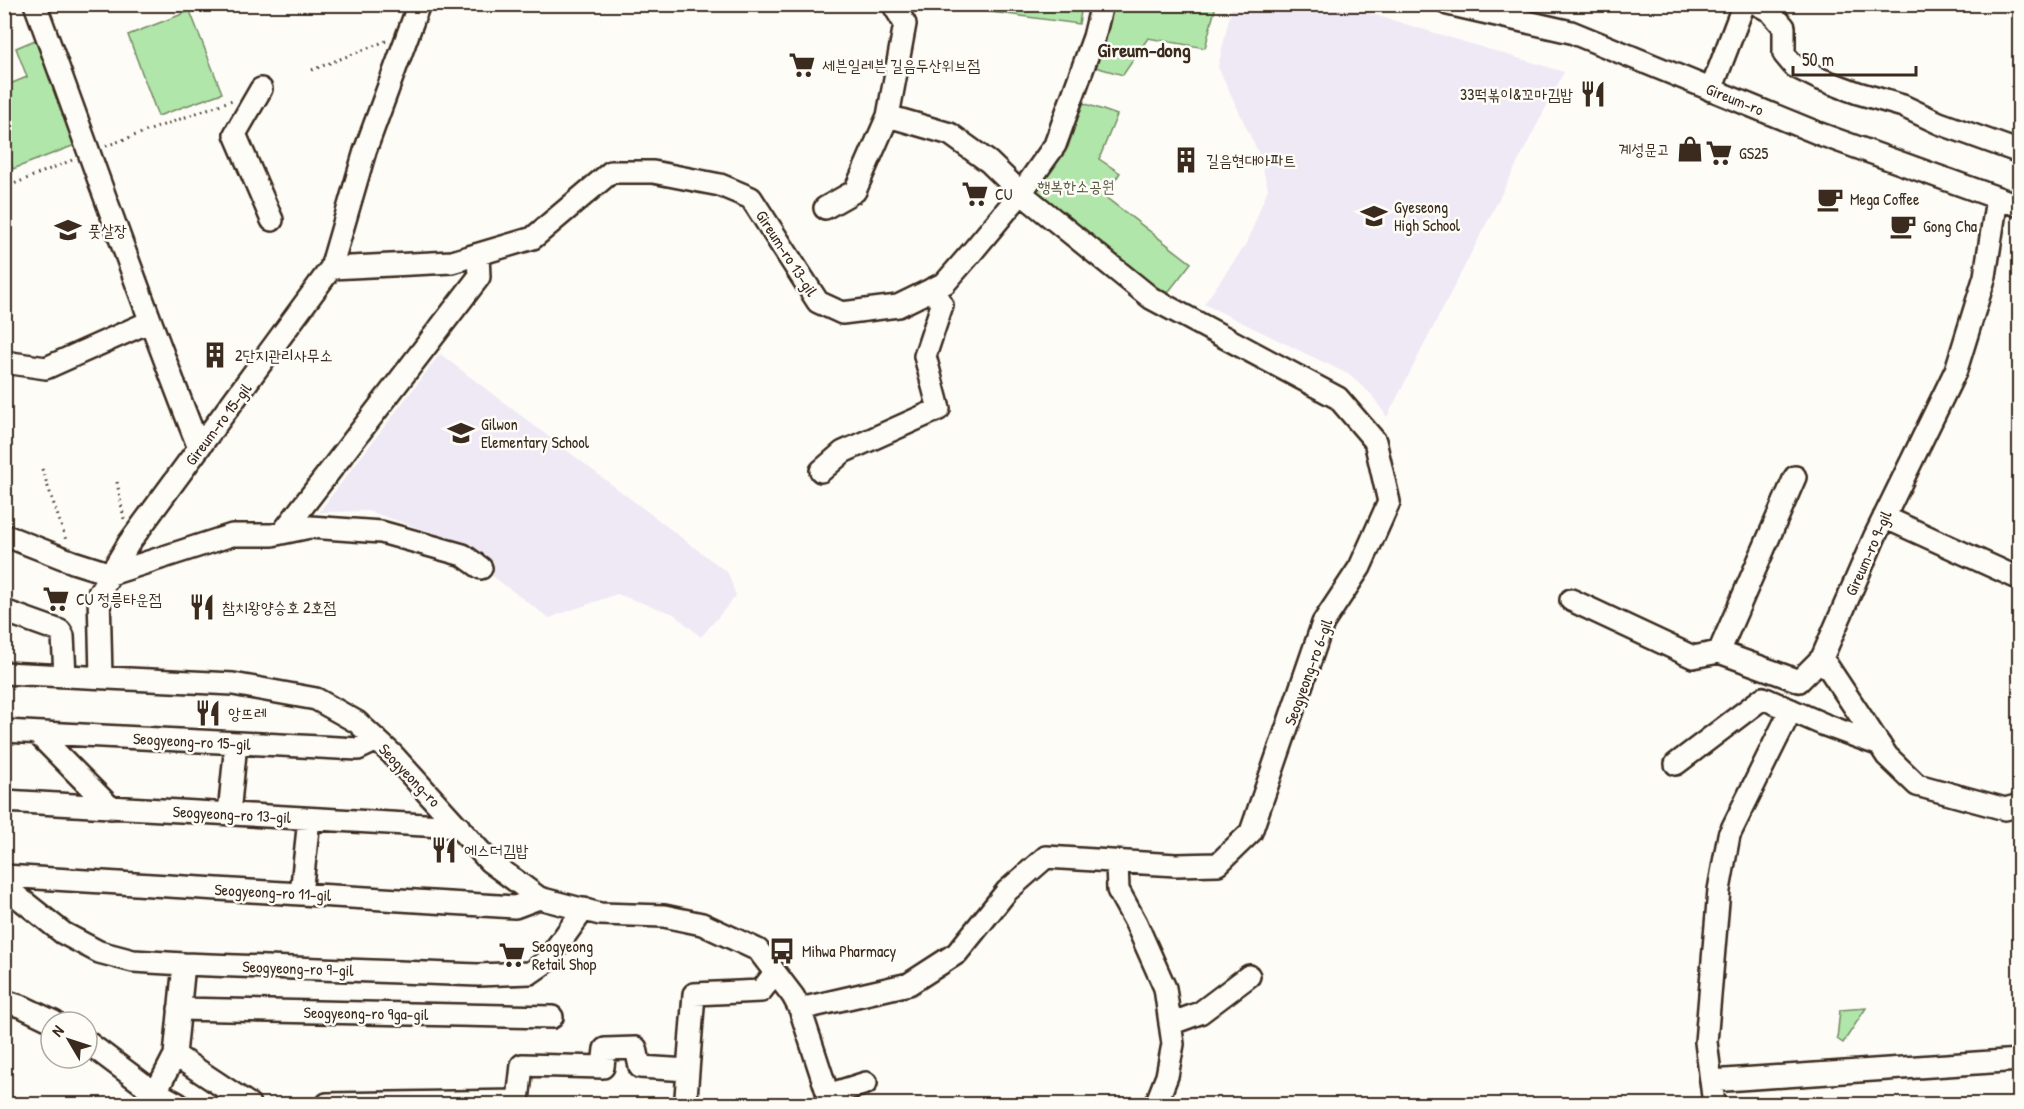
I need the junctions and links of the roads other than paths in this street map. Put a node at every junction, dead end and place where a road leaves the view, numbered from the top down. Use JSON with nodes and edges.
{"nodes":[{"id":1,"x":35,"y":4,"type":"edge"},
{"id":2,"x":419,"y":4,"type":"edge"},
{"id":3,"x":893,"y":4,"type":"edge"},
{"id":4,"x":1102,"y":4,"type":"edge"},
{"id":5,"x":1448,"y":4,"type":"edge"},
{"id":6,"x":1743,"y":4,"type":"edge"},
{"id":7,"x":1757,"y":4,"type":"edge"},
{"id":8,"x":261,"y":89,"type":"road end"},
{"id":9,"x":1711,"y":90,"type":"junction"},
{"id":10,"x":888,"y":116,"type":"junction"},
{"id":11,"x":2019,"y":152,"type":"edge"},
{"id":12,"x":1021,"y":193,"type":"junction"},
{"id":13,"x":1997,"y":198,"type":"junction"},
{"id":14,"x":2019,"y":206,"type":"edge"},
{"id":15,"x":825,"y":208,"type":"dead end"},
{"id":16,"x":272,"y":220,"type":"dead end"},
{"id":17,"x":478,"y":255,"type":"junction"},
{"id":18,"x":331,"y":268,"type":"junction"},
{"id":19,"x":932,"y":289,"type":"junction"},
{"id":20,"x":149,"y":322,"type":"junction"},
{"id":21,"x":4,"y":363,"type":"edge"},
{"id":22,"x":199,"y":448,"type":"junction"},
{"id":23,"x":820,"y":471,"type":"dead end"},
{"id":24,"x":1795,"y":477,"type":"dead end"},
{"id":25,"x":1884,"y":517,"type":"junction"},
{"id":26,"x":283,"y":532,"type":"junction"},
{"id":27,"x":4,"y":535,"type":"edge"},
{"id":28,"x":481,"y":568,"type":"dead end"},
{"id":29,"x":111,"y":574,"type":"junction"},
{"id":30,"x":2019,"y":579,"type":"edge"},
{"id":31,"x":1571,"y":600,"type":"dead end"},
{"id":32,"x":4,"y":611,"type":"edge"},
{"id":33,"x":1719,"y":652,"type":"junction"},
{"id":34,"x":1822,"y":658,"type":"junction"},
{"id":35,"x":4,"y":673,"type":"edge"},
{"id":36,"x":65,"y":675,"type":"junction"},
{"id":37,"x":101,"y":676,"type":"junction"},
{"id":38,"x":1791,"y":710,"type":"junction"},
{"id":39,"x":4,"y":731,"type":"edge"},
{"id":40,"x":37,"y":733,"type":"junction"},
{"id":41,"x":377,"y":740,"type":"junction"},
{"id":42,"x":236,"y":743,"type":"junction"},
{"id":43,"x":1880,"y":745,"type":"junction"},
{"id":44,"x":1676,"y":764,"type":"dead end"},
{"id":45,"x":4,"y":801,"type":"edge"},
{"id":46,"x":2019,"y":805,"type":"edge"},
{"id":47,"x":111,"y":808,"type":"junction"},
{"id":48,"x":229,"y":814,"type":"junction"},
{"id":49,"x":309,"y":819,"type":"junction"},
{"id":50,"x":459,"y":827,"type":"junction"},
{"id":51,"x":1117,"y":862,"type":"junction"},
{"id":52,"x":4,"y":876,"type":"edge"},
{"id":53,"x":4,"y":886,"type":"edge"},
{"id":54,"x":301,"y":894,"type":"junction"},
{"id":55,"x":539,"y":898,"type":"junction"},
{"id":56,"x":584,"y":909,"type":"junction"},
{"id":57,"x":184,"y":964,"type":"junction"},
{"id":58,"x":775,"y":973,"type":"junction"},
{"id":59,"x":1249,"y":976,"type":"dead end"},
{"id":60,"x":4,"y":1001,"type":"edge"},
{"id":61,"x":179,"y":1009,"type":"junction"},
{"id":62,"x":800,"y":1009,"type":"junction"},
{"id":63,"x":39,"y":1014,"type":"edge"},
{"id":64,"x":552,"y":1017,"type":"dead end"},
{"id":65,"x":1170,"y":1024,"type":"junction"},
{"id":66,"x":99,"y":1052,"type":"edge"},
{"id":67,"x":175,"y":1055,"type":"junction"},
{"id":68,"x":2019,"y":1060,"type":"edge"},
{"id":69,"x":688,"y":1071,"type":"junction"},
{"id":70,"x":1711,"y":1081,"type":"junction"},
{"id":71,"x":866,"y":1083,"type":"dead end"},
{"id":72,"x":151,"y":1098,"type":"edge"},
{"id":73,"x":830,"y":1100,"type":"edge"},
{"id":74,"x":178,"y":1104,"type":"edge"},
{"id":75,"x":249,"y":1104,"type":"edge"},
{"id":76,"x":327,"y":1104,"type":"edge"},
{"id":77,"x":690,"y":1104,"type":"edge"},
{"id":78,"x":1156,"y":1104,"type":"edge"},
{"id":79,"x":1714,"y":1104,"type":"edge"}],
"edges":[{"from":1,"to":20,"type":"street"},
{"from":2,"to":18,"type":"street","name":"Gireum-ro 15-gil"},
{"from":3,"to":10,"type":"street"},
{"from":4,"to":12,"type":"street","name":"Gireum-ro 13-gil"},
{"from":5,"to":9,"type":"street","name":"Gireum-ro"},
{"from":6,"to":9,"type":"street"},
{"from":7,"to":11,"type":"street"},
{"from":8,"to":16,"type":"street"},
{"from":9,"to":13,"type":"street","name":"Gireum-ro"},
{"from":10,"to":12,"type":"street","name":"Seogyeong-ro 6-gil"},
{"from":10,"to":15,"type":"street"},
{"from":12,"to":19,"type":"street","name":"Gireum-ro 13-gil"},
{"from":12,"to":51,"type":"street","name":"Seogyeong-ro 6-gil"},
{"from":13,"to":14,"type":"street","name":"Gireum-ro"},
{"from":13,"to":25,"type":"street","name":"Gireum-ro 9-gil"},
{"from":17,"to":18,"type":"street","name":"Gireum-ro 13-gil"},
{"from":17,"to":19,"type":"street","name":"Gireum-ro 13-gil"},
{"from":17,"to":26,"type":"street"},
{"from":18,"to":22,"type":"street","name":"Gireum-ro 15-gil"},
{"from":19,"to":23,"type":"street"},
{"from":20,"to":21,"type":"street"},
{"from":20,"to":22,"type":"street"},
{"from":22,"to":29,"type":"street","name":"Gireum-ro 15-gil"},
{"from":24,"to":33,"type":"street"},
{"from":25,"to":30,"type":"street"},
{"from":25,"to":34,"type":"street","name":"Gireum-ro 9-gil"},
{"from":26,"to":28,"type":"street"},
{"from":26,"to":29,"type":"street"},
{"from":27,"to":29,"type":"street"},
{"from":29,"to":37,"type":"street","name":"Gireum-ro 15-gil"},
{"from":31,"to":33,"type":"street"},
{"from":32,"to":36,"type":"street"},
{"from":33,"to":34,"type":"street"},
{"from":34,"to":43,"type":"street"},
{"from":35,"to":36,"type":"street","name":"Seogyeong-ro"},
{"from":36,"to":37,"type":"street","name":"Seogyeong-ro"},
{"from":37,"to":41,"type":"street","name":"Seogyeong-ro"},
{"from":38,"to":43,"type":"street"},
{"from":38,"to":44,"type":"street"},
{"from":38,"to":70,"type":"street"},
{"from":39,"to":40,"type":"street","name":"Seogyeong-ro 15-gil"},
{"from":40,"to":42,"type":"street","name":"Seogyeong-ro 15-gil"},
{"from":40,"to":47,"type":"street"},
{"from":41,"to":42,"type":"street","name":"Seogyeong-ro 15-gil"},
{"from":41,"to":50,"type":"street","name":"Seogyeong-ro"},
{"from":42,"to":48,"type":"street"},
{"from":43,"to":46,"type":"street"},
{"from":45,"to":47,"type":"street","name":"Seogyeong-ro 13-gil"},
{"from":47,"to":48,"type":"street","name":"Seogyeong-ro 13-gil"},
{"from":48,"to":49,"type":"street","name":"Seogyeong-ro 13-gil"},
{"from":49,"to":50,"type":"street","name":"Seogyeong-ro 13-gil"},
{"from":49,"to":54,"type":"street"},
{"from":50,"to":55,"type":"street","name":"Seogyeong-ro"},
{"from":51,"to":62,"type":"street","name":"Seogyeong-ro 6-gil"},
{"from":51,"to":65,"type":"street"},
{"from":52,"to":54,"type":"street","name":"Seogyeong-ro 11-gil"},
{"from":53,"to":57,"type":"street","name":"Seogyeong-ro 9-gil"},
{"from":54,"to":55,"type":"street","name":"Seogyeong-ro 11-gil"},
{"from":55,"to":56,"type":"street","name":"Seogyeong-ro"},
{"from":56,"to":57,"type":"street","name":"Seogyeong-ro 9-gil"},
{"from":56,"to":58,"type":"street","name":"Seogyeong-ro"},
{"from":57,"to":61,"type":"street"},
{"from":58,"to":62,"type":"street","name":"Seogyeong-ro"},
{"from":58,"to":69,"type":"street"},
{"from":59,"to":65,"type":"street"},
{"from":60,"to":63,"type":"street"},
{"from":61,"to":64,"type":"street","name":"Seogyeong-ro 9ga-gil"},
{"from":61,"to":67,"type":"street"},
{"from":62,"to":73,"type":"street","name":"Seogyeong-ro"},
{"from":65,"to":78,"type":"street"},
{"from":66,"to":72,"type":"street"},
{"from":67,"to":72,"type":"street"},
{"from":67,"to":75,"type":"street"},
{"from":68,"to":70,"type":"street"},
{"from":69,"to":76,"type":"street"},
{"from":69,"to":77,"type":"street"},
{"from":70,"to":79,"type":"street"},
{"from":71,"to":73,"type":"street"},
{"from":72,"to":74,"type":"street"}]}
